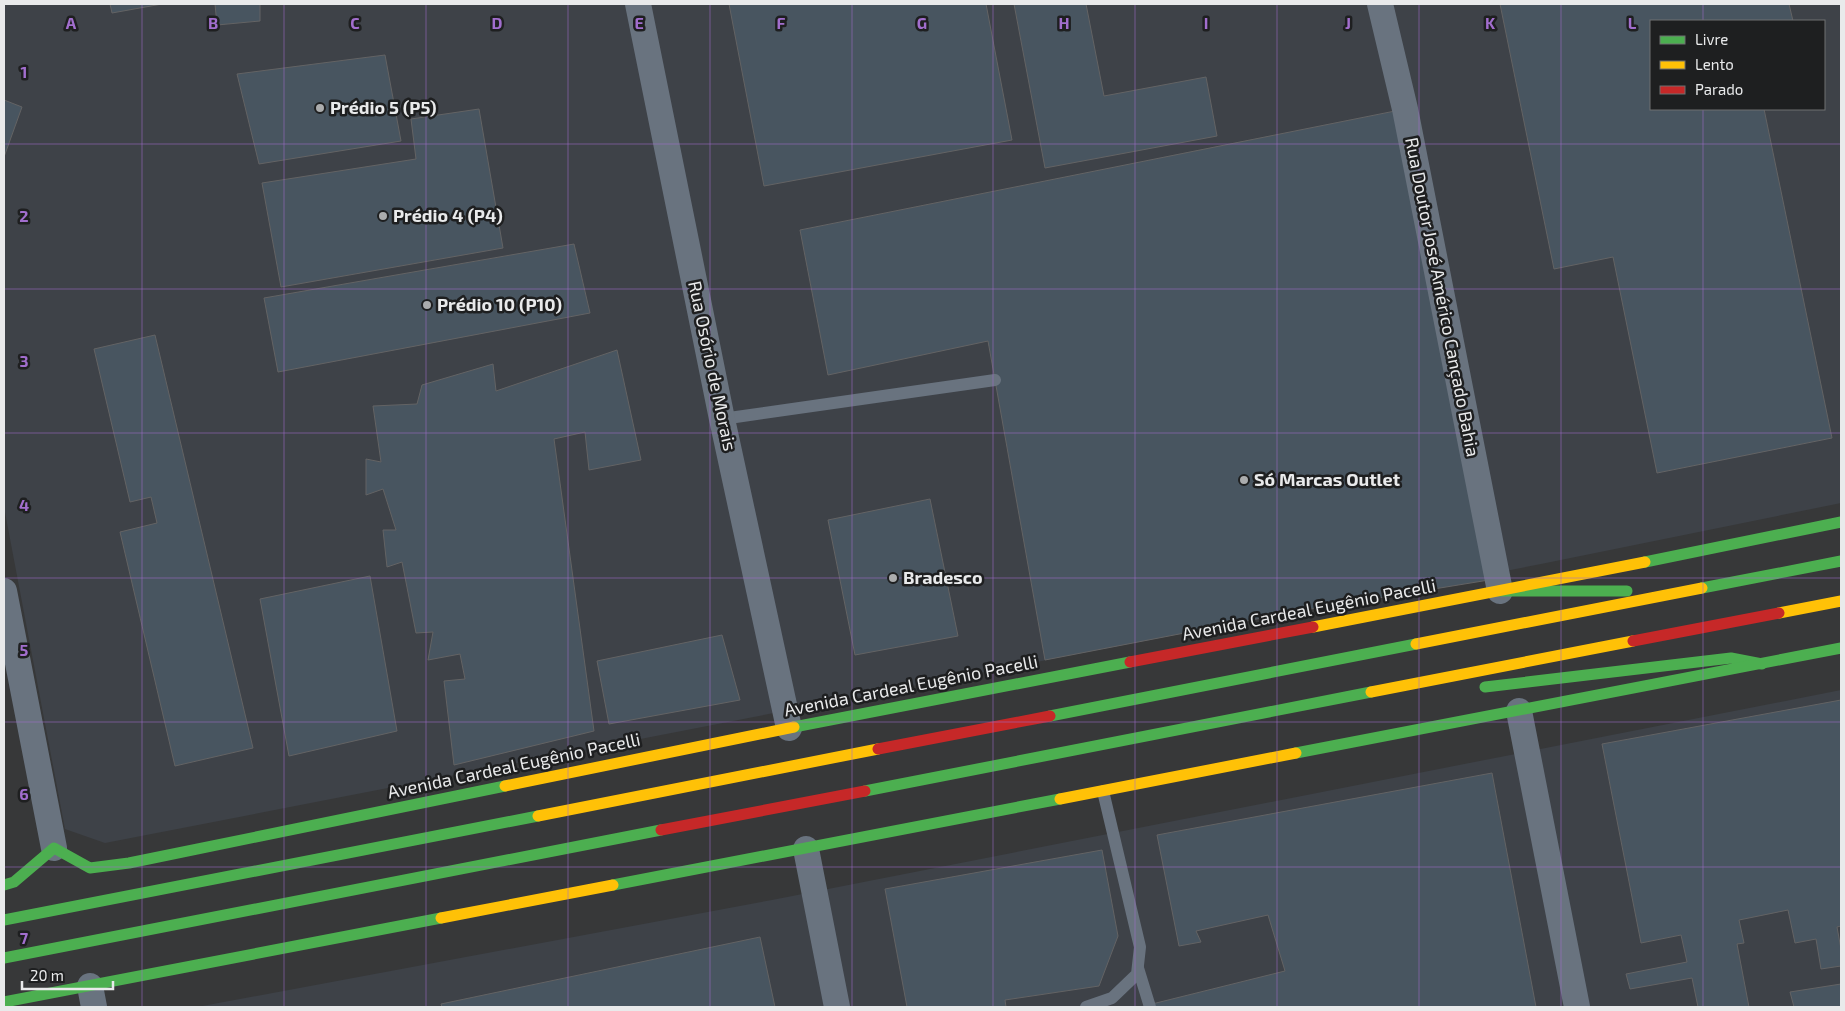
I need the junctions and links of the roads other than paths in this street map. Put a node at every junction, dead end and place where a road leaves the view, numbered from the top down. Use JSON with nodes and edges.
{"nodes":[{"id":1,"x":638,"y":4,"type":"edge"},
{"id":2,"x":1380,"y":4,"type":"edge"},
{"id":3,"x":995,"y":380,"type":"dead end"},
{"id":4,"x":722,"y":419,"type":"junction"},
{"id":5,"x":1841,"y":522,"type":"edge"},
{"id":6,"x":1841,"y":561,"type":"edge"},
{"id":7,"x":4,"y":591,"type":"edge"},
{"id":8,"x":1500,"y":591,"type":"junction"},
{"id":9,"x":1691,"y":591,"type":"junction"},
{"id":10,"x":1841,"y":601,"type":"edge"},
{"id":11,"x":1841,"y":648,"type":"edge"},
{"id":12,"x":1762,"y":664,"type":"junction"},
{"id":13,"x":1390,"y":688,"type":"junction"},
{"id":14,"x":1474,"y":688,"type":"dead end"},
{"id":15,"x":1424,"y":694,"type":"dead end"},
{"id":16,"x":1519,"y":711,"type":"junction"},
{"id":17,"x":789,"y":728,"type":"junction"},
{"id":18,"x":1103,"y":792,"type":"junction"},
{"id":19,"x":54,"y":848,"type":"junction"},
{"id":20,"x":806,"y":848,"type":"junction"},
{"id":21,"x":4,"y":885,"type":"edge"},
{"id":22,"x":4,"y":920,"type":"edge"},
{"id":23,"x":4,"y":958,"type":"edge"},
{"id":24,"x":1138,"y":968,"type":"junction"},
{"id":25,"x":92,"y":997,"type":"edge"},
{"id":26,"x":4,"y":1002,"type":"edge"},
{"id":27,"x":837,"y":1007,"type":"edge"},
{"id":28,"x":1086,"y":1007,"type":"edge"},
{"id":29,"x":1150,"y":1007,"type":"edge"},
{"id":30,"x":1578,"y":1007,"type":"edge"}],
"edges":[{"from":1,"to":4,"type":"street","name":"Rua Osório de Morais"},
{"from":2,"to":8,"type":"street","name":"Rua Doutor José Américo Cançado Bahia"},
{"from":3,"to":4,"type":"lane"},
{"from":4,"to":17,"type":"street","name":"Rua Osório de Morais"},
{"from":5,"to":8,"type":"main road","name":"Avenida Cardeal Eugênio Pacelli"},
{"from":6,"to":9,"type":"main road"},
{"from":7,"to":19,"type":"street"},
{"from":8,"to":9,"type":"main road"},
{"from":8,"to":17,"type":"main road","name":"Avenida Cardeal Eugênio Pacelli"},
{"from":9,"to":22,"type":"main road"},
{"from":10,"to":13,"type":"main road"},
{"from":11,"to":12,"type":"main road"},
{"from":12,"to":14,"type":"main road"},
{"from":12,"to":16,"type":"main road"},
{"from":13,"to":15,"type":"main road"},
{"from":13,"to":23,"type":"main road"},
{"from":16,"to":18,"type":"main road"},
{"from":16,"to":30,"type":"street"},
{"from":17,"to":19,"type":"main road","name":"Avenida Cardeal Eugênio Pacelli"},
{"from":18,"to":20,"type":"main road"},
{"from":18,"to":24,"type":"lane"},
{"from":19,"to":21,"type":"main road"},
{"from":20,"to":25,"type":"main road"},
{"from":20,"to":27,"type":"street"},
{"from":24,"to":28,"type":"lane"},
{"from":24,"to":29,"type":"lane"},
{"from":25,"to":26,"type":"main road"}]}
